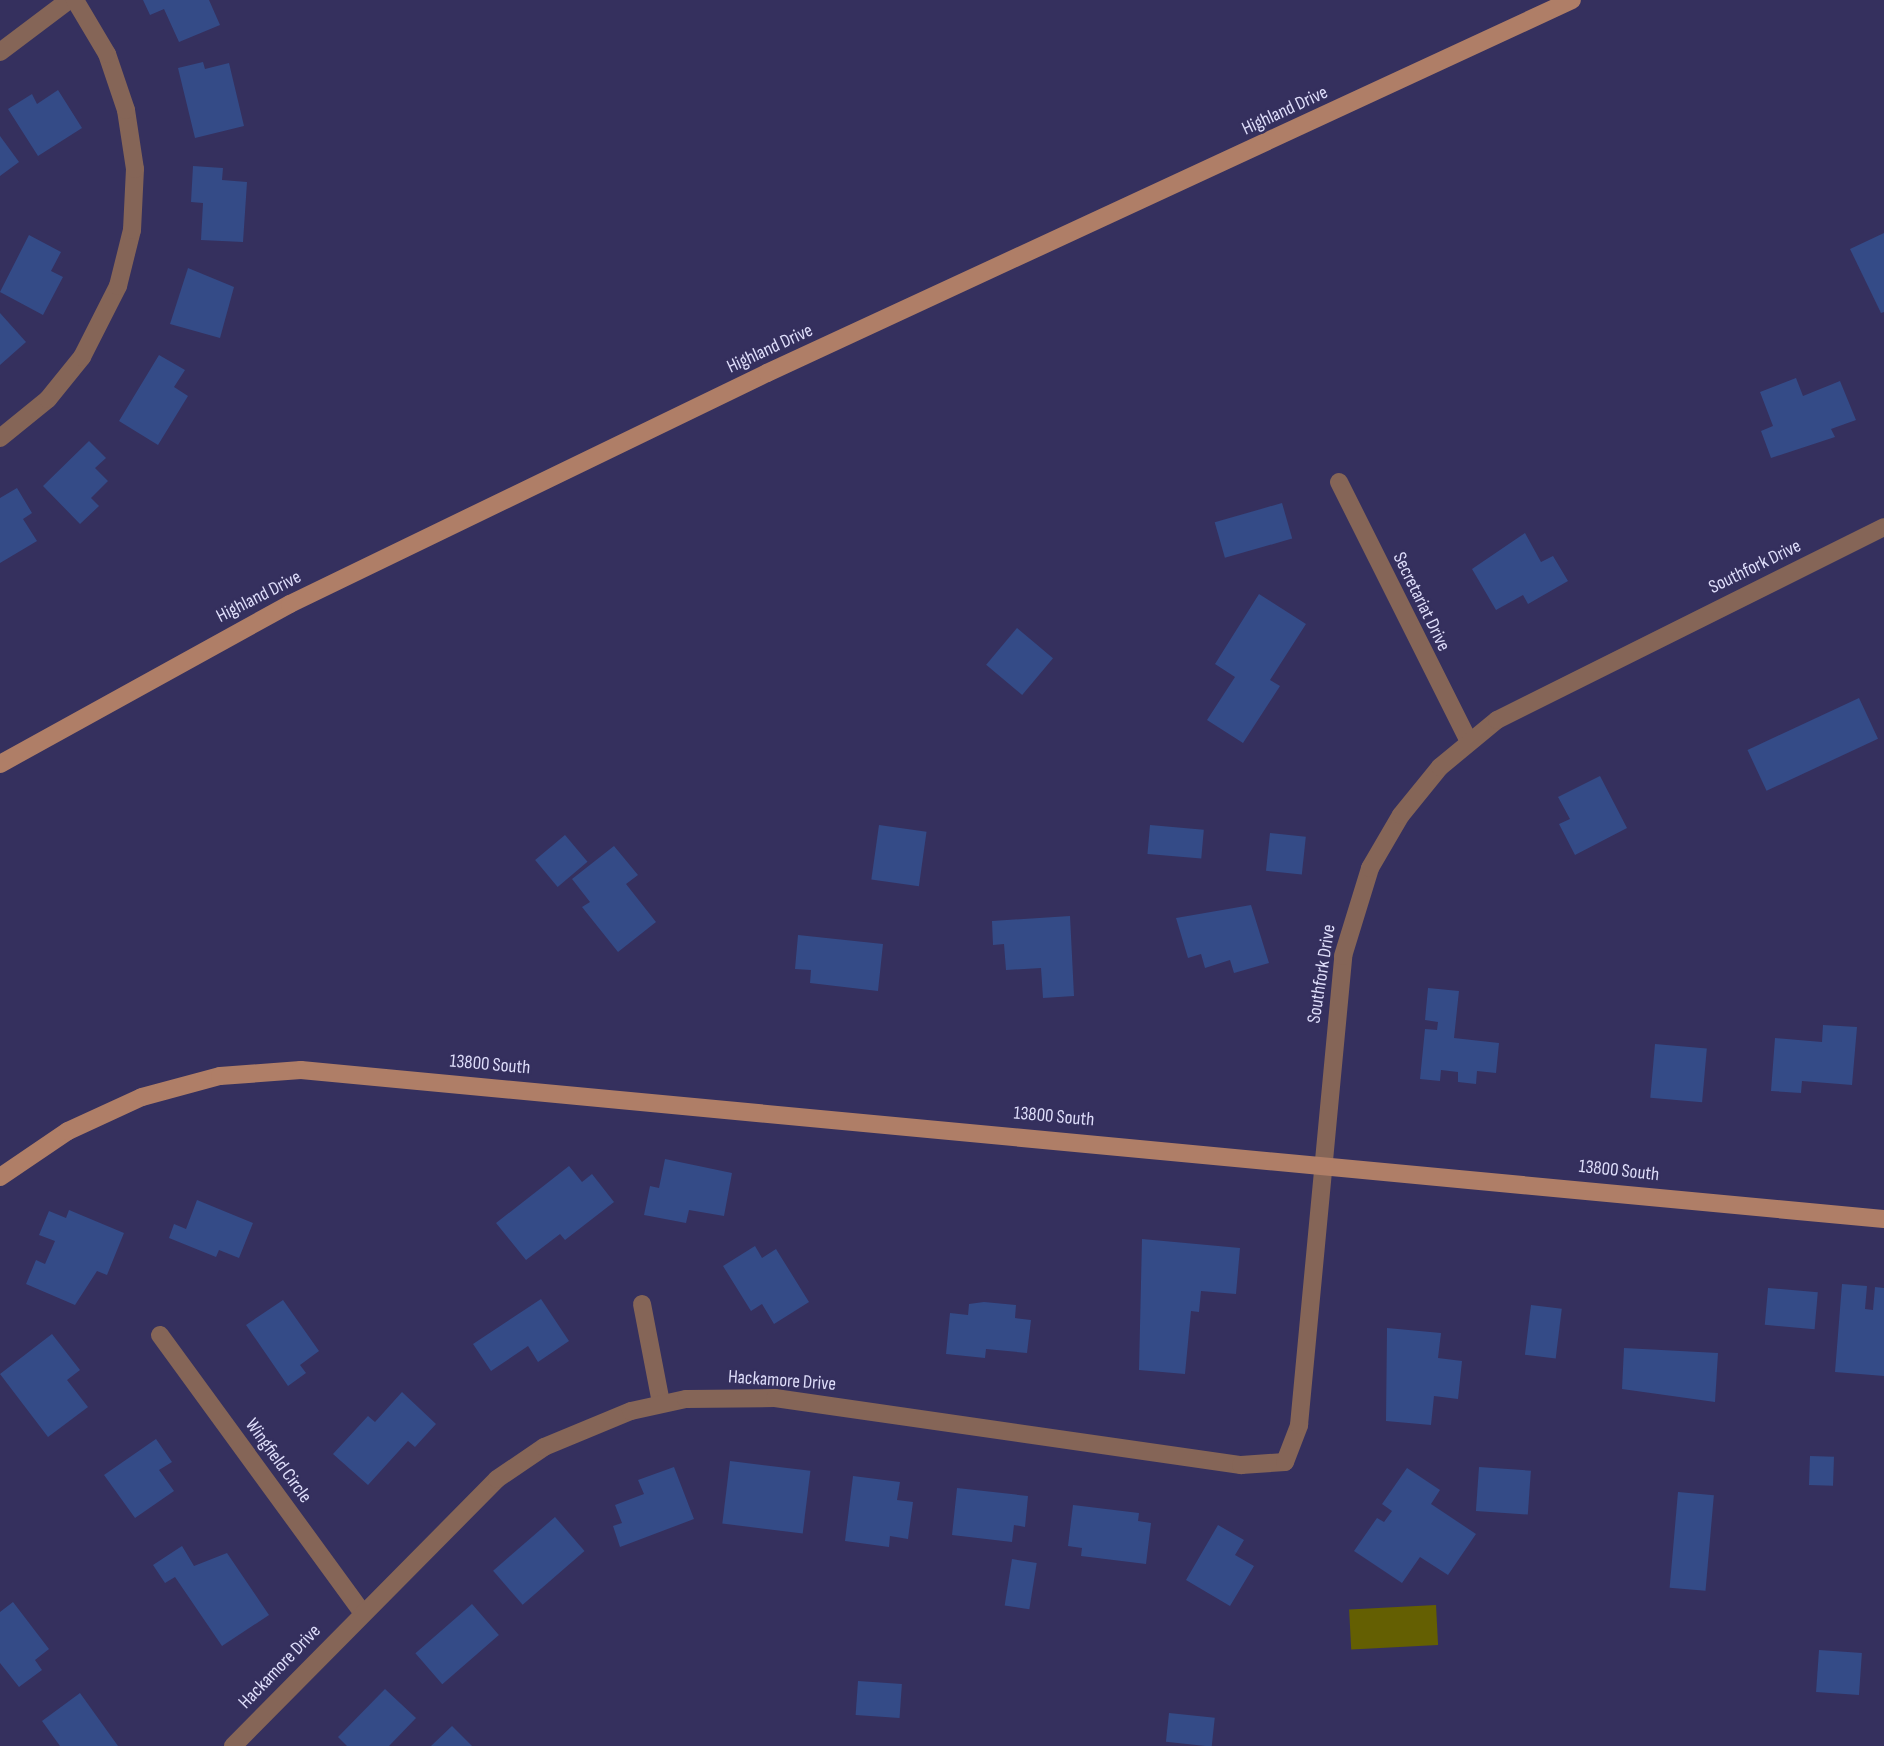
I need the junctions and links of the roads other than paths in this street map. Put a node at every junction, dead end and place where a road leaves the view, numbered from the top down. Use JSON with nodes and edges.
{"nodes":[{"id":1,"x":69,"y":0,"type":"edge"},
{"id":2,"x":75,"y":0,"type":"edge"},
{"id":3,"x":1572,"y":0,"type":"edge"},
{"id":4,"x":0,"y":52,"type":"edge"},
{"id":5,"x":0,"y":438,"type":"edge"},
{"id":6,"x":1339,"y":482,"type":"dead end"},
{"id":7,"x":1884,"y":527,"type":"edge"},
{"id":8,"x":1468,"y":740,"type":"junction"},
{"id":9,"x":0,"y":764,"type":"edge"},
{"id":10,"x":1322,"y":1163,"type":"junction"},
{"id":11,"x":0,"y":1177,"type":"edge"},
{"id":12,"x":1884,"y":1219,"type":"edge"},
{"id":13,"x":642,"y":1304,"type":"dead end"},
{"id":14,"x":160,"y":1335,"type":"dead end"},
{"id":15,"x":661,"y":1404,"type":"junction"},
{"id":16,"x":1285,"y":1462,"type":"joint"},
{"id":17,"x":363,"y":1613,"type":"junction"},
{"id":18,"x":233,"y":1746,"type":"edge"}],
"edges":[{"from":1,"to":4,"type":"street"},
{"from":2,"to":5,"type":"street"},
{"from":3,"to":9,"type":"main road","name":"Highland Drive"},
{"from":6,"to":8,"type":"street","name":"Secretariat Drive"},
{"from":7,"to":8,"type":"street","name":"Southfork Drive"},
{"from":8,"to":10,"type":"street","name":"Southfork Drive"},
{"from":10,"to":11,"type":"main road","name":"13800 South"},
{"from":10,"to":12,"type":"main road","name":"13800 South"},
{"from":10,"to":16,"type":"street","name":"Southfork Drive"},
{"from":13,"to":15,"type":"street"},
{"from":14,"to":17,"type":"street","name":"Wingfield Circle"},
{"from":15,"to":16,"type":"street","name":"Hackamore Drive"},
{"from":15,"to":17,"type":"street","name":"Hackamore Drive"},
{"from":17,"to":18,"type":"street","name":"Hackamore Drive"}]}
